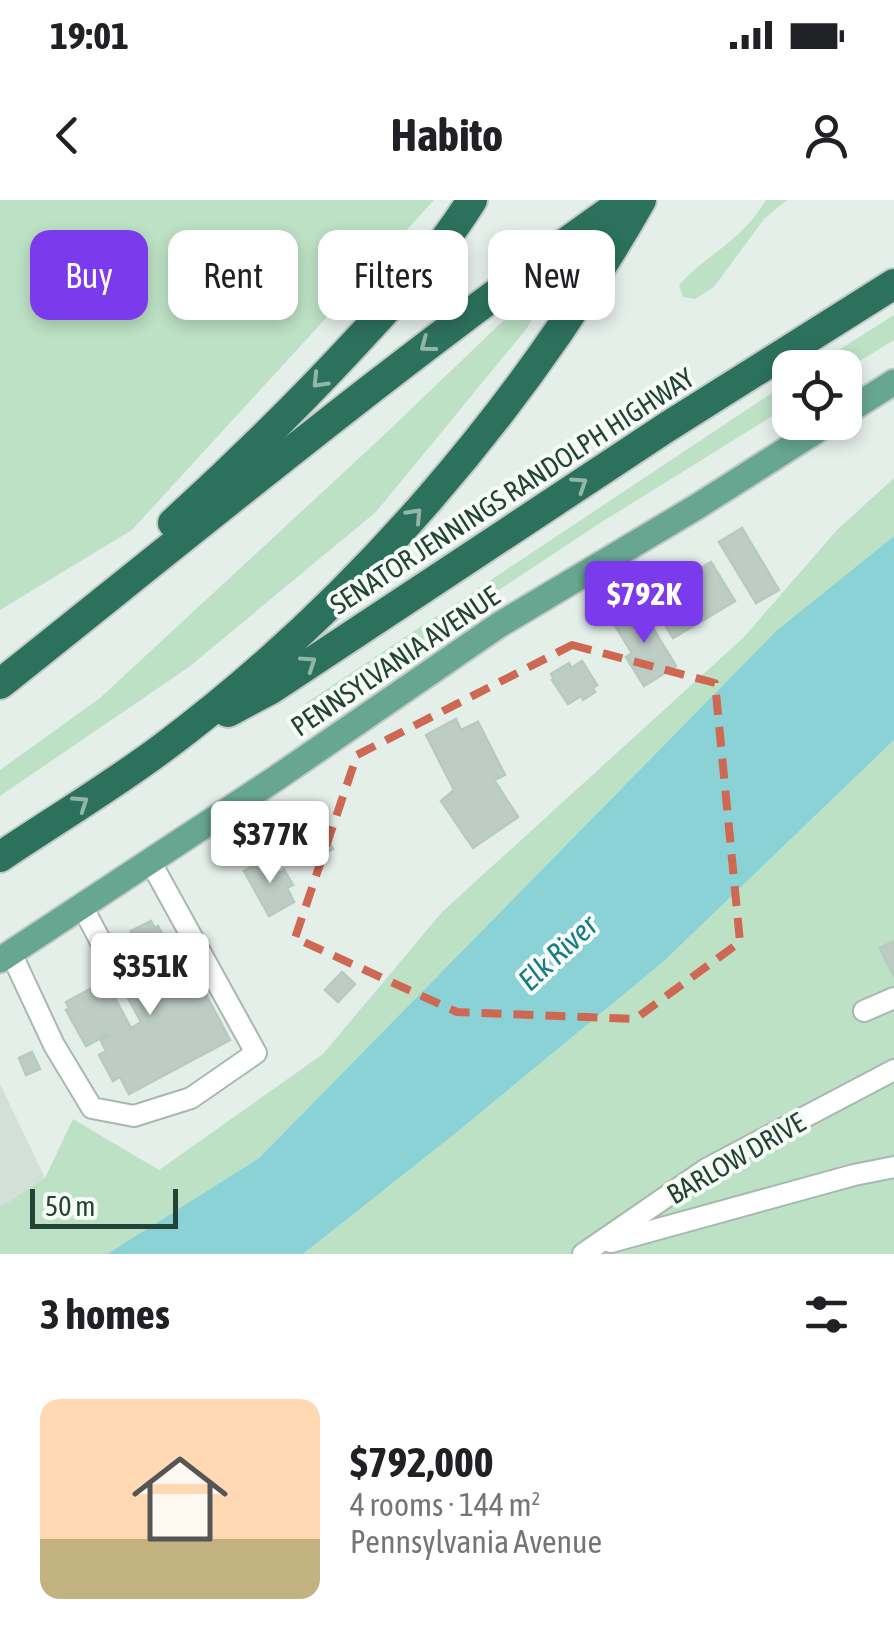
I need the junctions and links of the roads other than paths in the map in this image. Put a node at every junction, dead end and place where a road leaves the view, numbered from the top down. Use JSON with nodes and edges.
{"nodes":[{"id":1,"x":472,"y":200,"type":"edge"},
{"id":2,"x":626,"y":200,"type":"edge"},
{"id":3,"x":641,"y":200,"type":"edge"},
{"id":4,"x":894,"y":284,"type":"edge"},
{"id":5,"x":894,"y":382,"type":"edge"},
{"id":6,"x":862,"y":402,"type":"edge"},
{"id":7,"x":802,"y":440,"type":"edge"},
{"id":8,"x":0,"y":682,"type":"edge"},
{"id":9,"x":164,"y":747,"type":"junction"},
{"id":10,"x":0,"y":857,"type":"edge"},
{"id":11,"x":150,"y":861,"type":"junction"},
{"id":12,"x":82,"y":906,"type":"junction"},
{"id":13,"x":5,"y":956,"type":"edge"},
{"id":14,"x":112,"y":961,"type":"dead end"},
{"id":15,"x":894,"y":998,"type":"edge"},
{"id":16,"x":864,"y":1011,"type":"dead end"},
{"id":17,"x":894,"y":1070,"type":"edge"},
{"id":18,"x":894,"y":1167,"type":"edge"},
{"id":19,"x":588,"y":1251,"type":"edge"}],
"edges":[{"from":1,"to":8,"type":"highway","one_way":true},
{"from":2,"to":8,"type":"highway","one_way":true},
{"from":9,"to":3,"type":"highway","one_way":true},
{"from":9,"to":4,"type":"highway","name":"SENATOR JENNINGS RANDOLPH HIGHWAY","one_way":true},
{"from":5,"to":6,"type":"main road"},
{"from":7,"to":11,"type":"main road","name":"PENNSYLVANIA AVENUE"},
{"from":10,"to":9,"type":"highway","one_way":true},
{"from":11,"to":12,"type":"main road","name":"PENNSYLVANIA AVENUE"},
{"from":11,"to":13,"type":"street"},
{"from":12,"to":13,"type":"main road","name":"PENNSYLVANIA AVENUE"},
{"from":12,"to":14,"type":"street"},
{"from":15,"to":16,"type":"street"},
{"from":17,"to":19,"type":"street","name":"BARLOW DRIVE"},
{"from":18,"to":19,"type":"street"}]}
